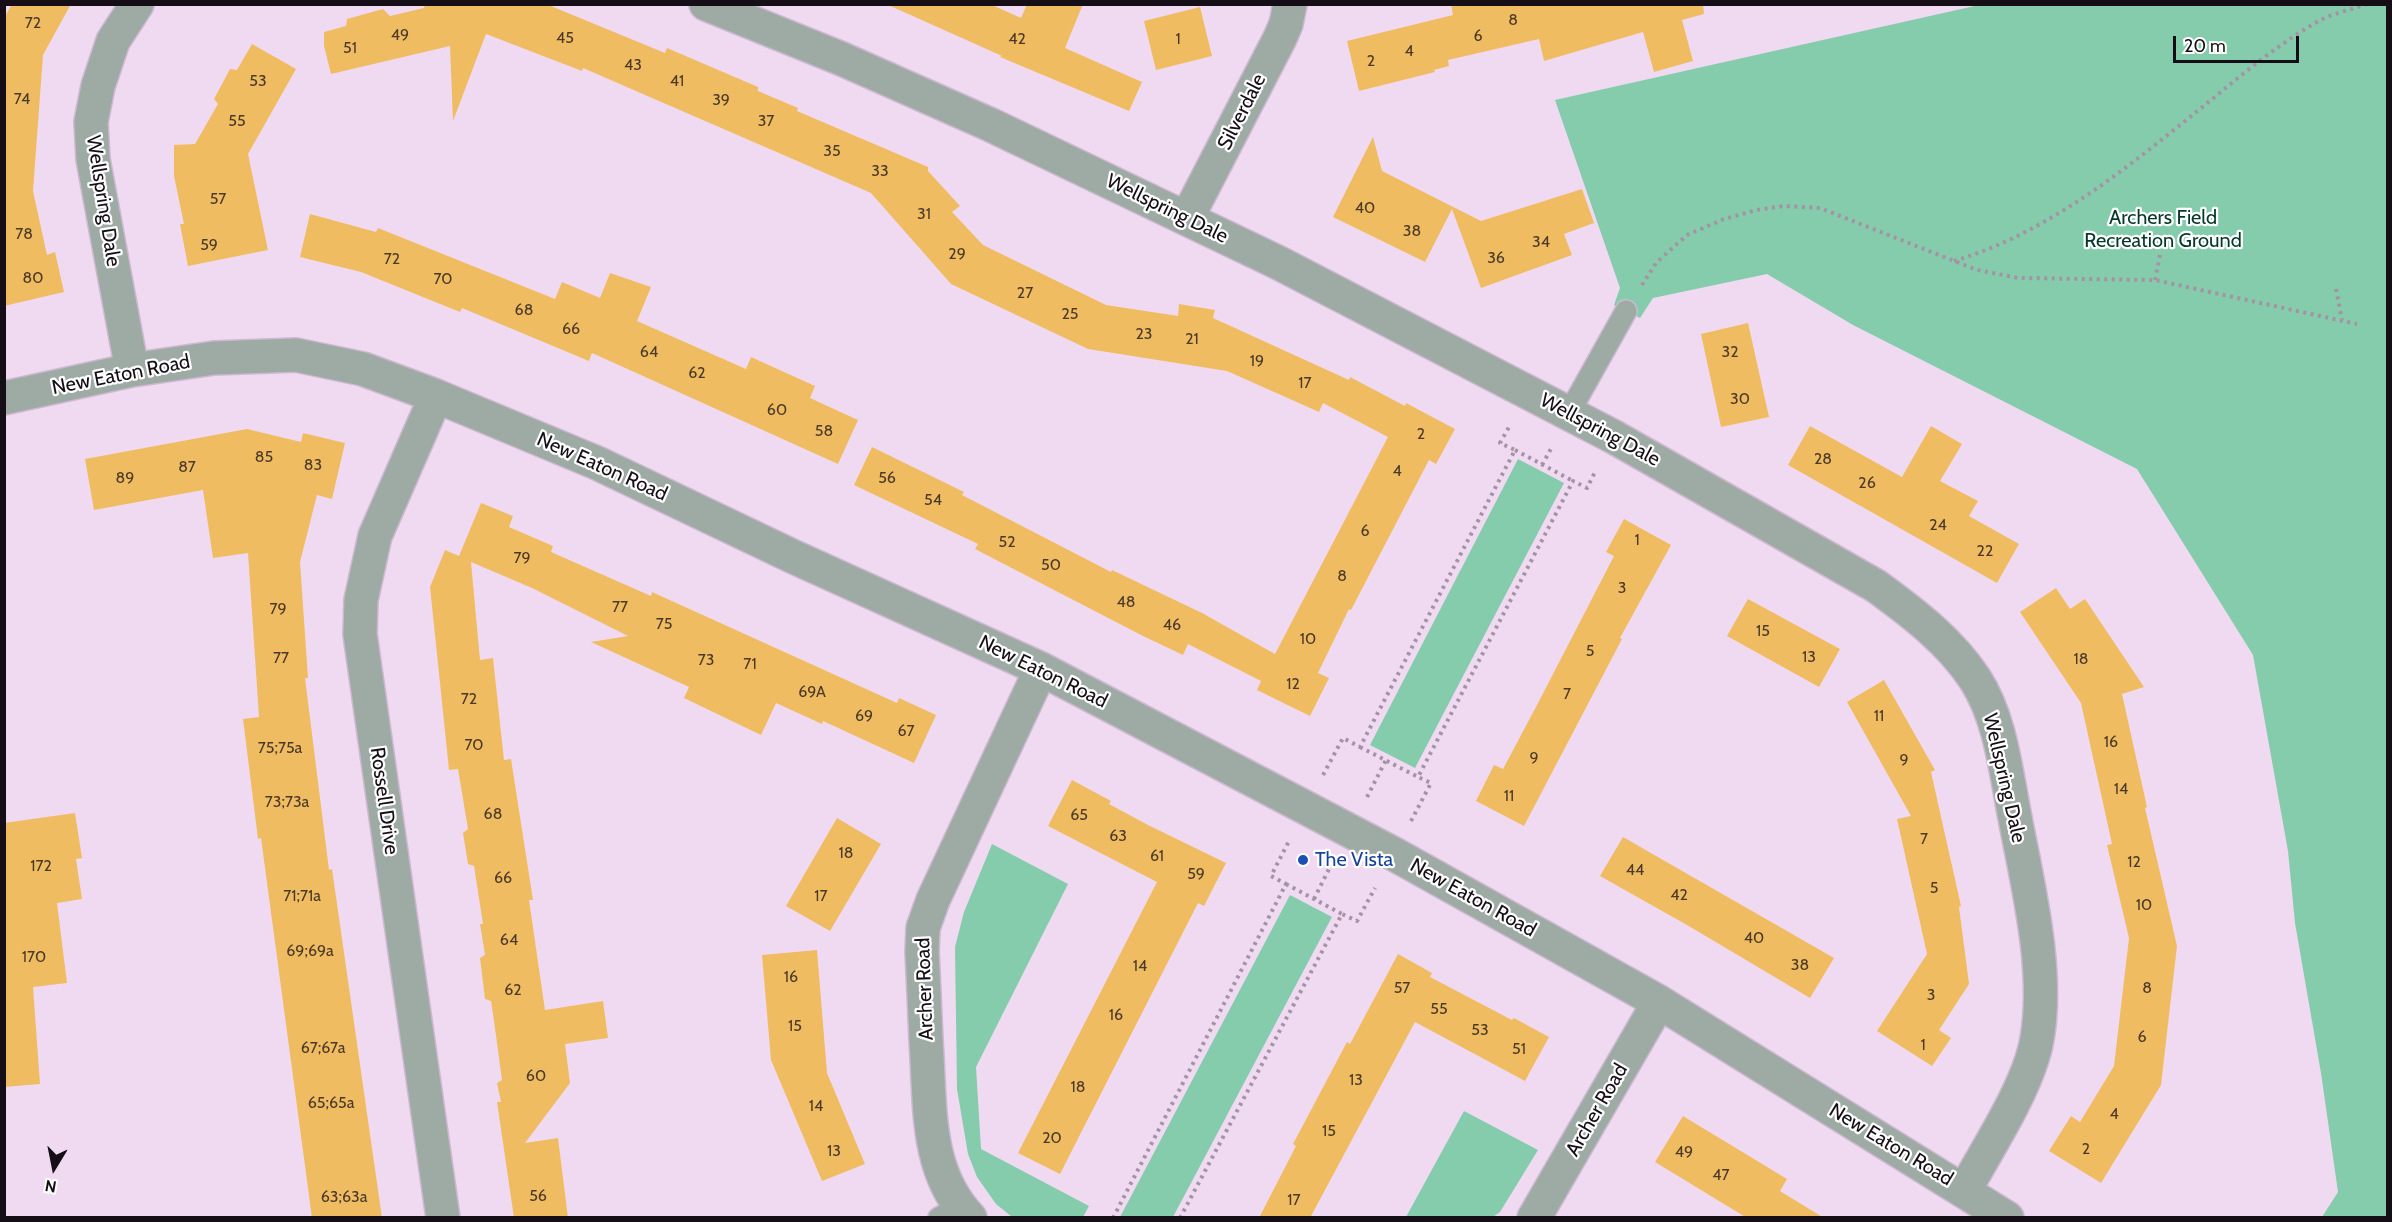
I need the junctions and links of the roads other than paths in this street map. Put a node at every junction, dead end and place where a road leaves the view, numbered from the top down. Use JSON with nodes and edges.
{"nodes":[{"id":1,"x":137,"y":4,"type":"edge"},
{"id":2,"x":1290,"y":4,"type":"edge"},
{"id":3,"x":716,"y":6,"type":"edge"},
{"id":4,"x":1187,"y":218,"type":"junction"},
{"id":5,"x":1626,"y":311,"type":"road end"},
{"id":6,"x":132,"y":370,"type":"junction"},
{"id":7,"x":436,"y":396,"type":"junction"},
{"id":8,"x":4,"y":398,"type":"edge"},
{"id":9,"x":1569,"y":413,"type":"junction"},
{"id":10,"x":1041,"y":669,"type":"junction"},
{"id":11,"x":1659,"y":1002,"type":"junction"},
{"id":12,"x":1965,"y":1190,"type":"junction"},
{"id":13,"x":956,"y":1214,"type":"edge"},
{"id":14,"x":443,"y":1218,"type":"edge"},
{"id":15,"x":1534,"y":1218,"type":"edge"},
{"id":16,"x":2007,"y":1218,"type":"edge"}],
"edges":[{"from":1,"to":6,"type":"street","name":"Wellspring Dale"},
{"from":2,"to":4,"type":"street","name":"Silverdale"},
{"from":3,"to":4,"type":"street","name":"Wellspring Dale"},
{"from":4,"to":9,"type":"street","name":"Wellspring Dale"},
{"from":5,"to":9,"type":"lane"},
{"from":6,"to":7,"type":"street","name":"New Eaton Road"},
{"from":6,"to":8,"type":"street","name":"New Eaton Road"},
{"from":7,"to":10,"type":"street","name":"New Eaton Road"},
{"from":7,"to":14,"type":"street","name":"Rossell Drive"},
{"from":9,"to":12,"type":"street","name":"Wellspring Dale"},
{"from":10,"to":11,"type":"street","name":"New Eaton Road"},
{"from":10,"to":13,"type":"street","name":"Archer Road"},
{"from":11,"to":12,"type":"street","name":"New Eaton Road"},
{"from":11,"to":15,"type":"street","name":"Archer Road"},
{"from":12,"to":16,"type":"street","name":"New Eaton Road"}]}
